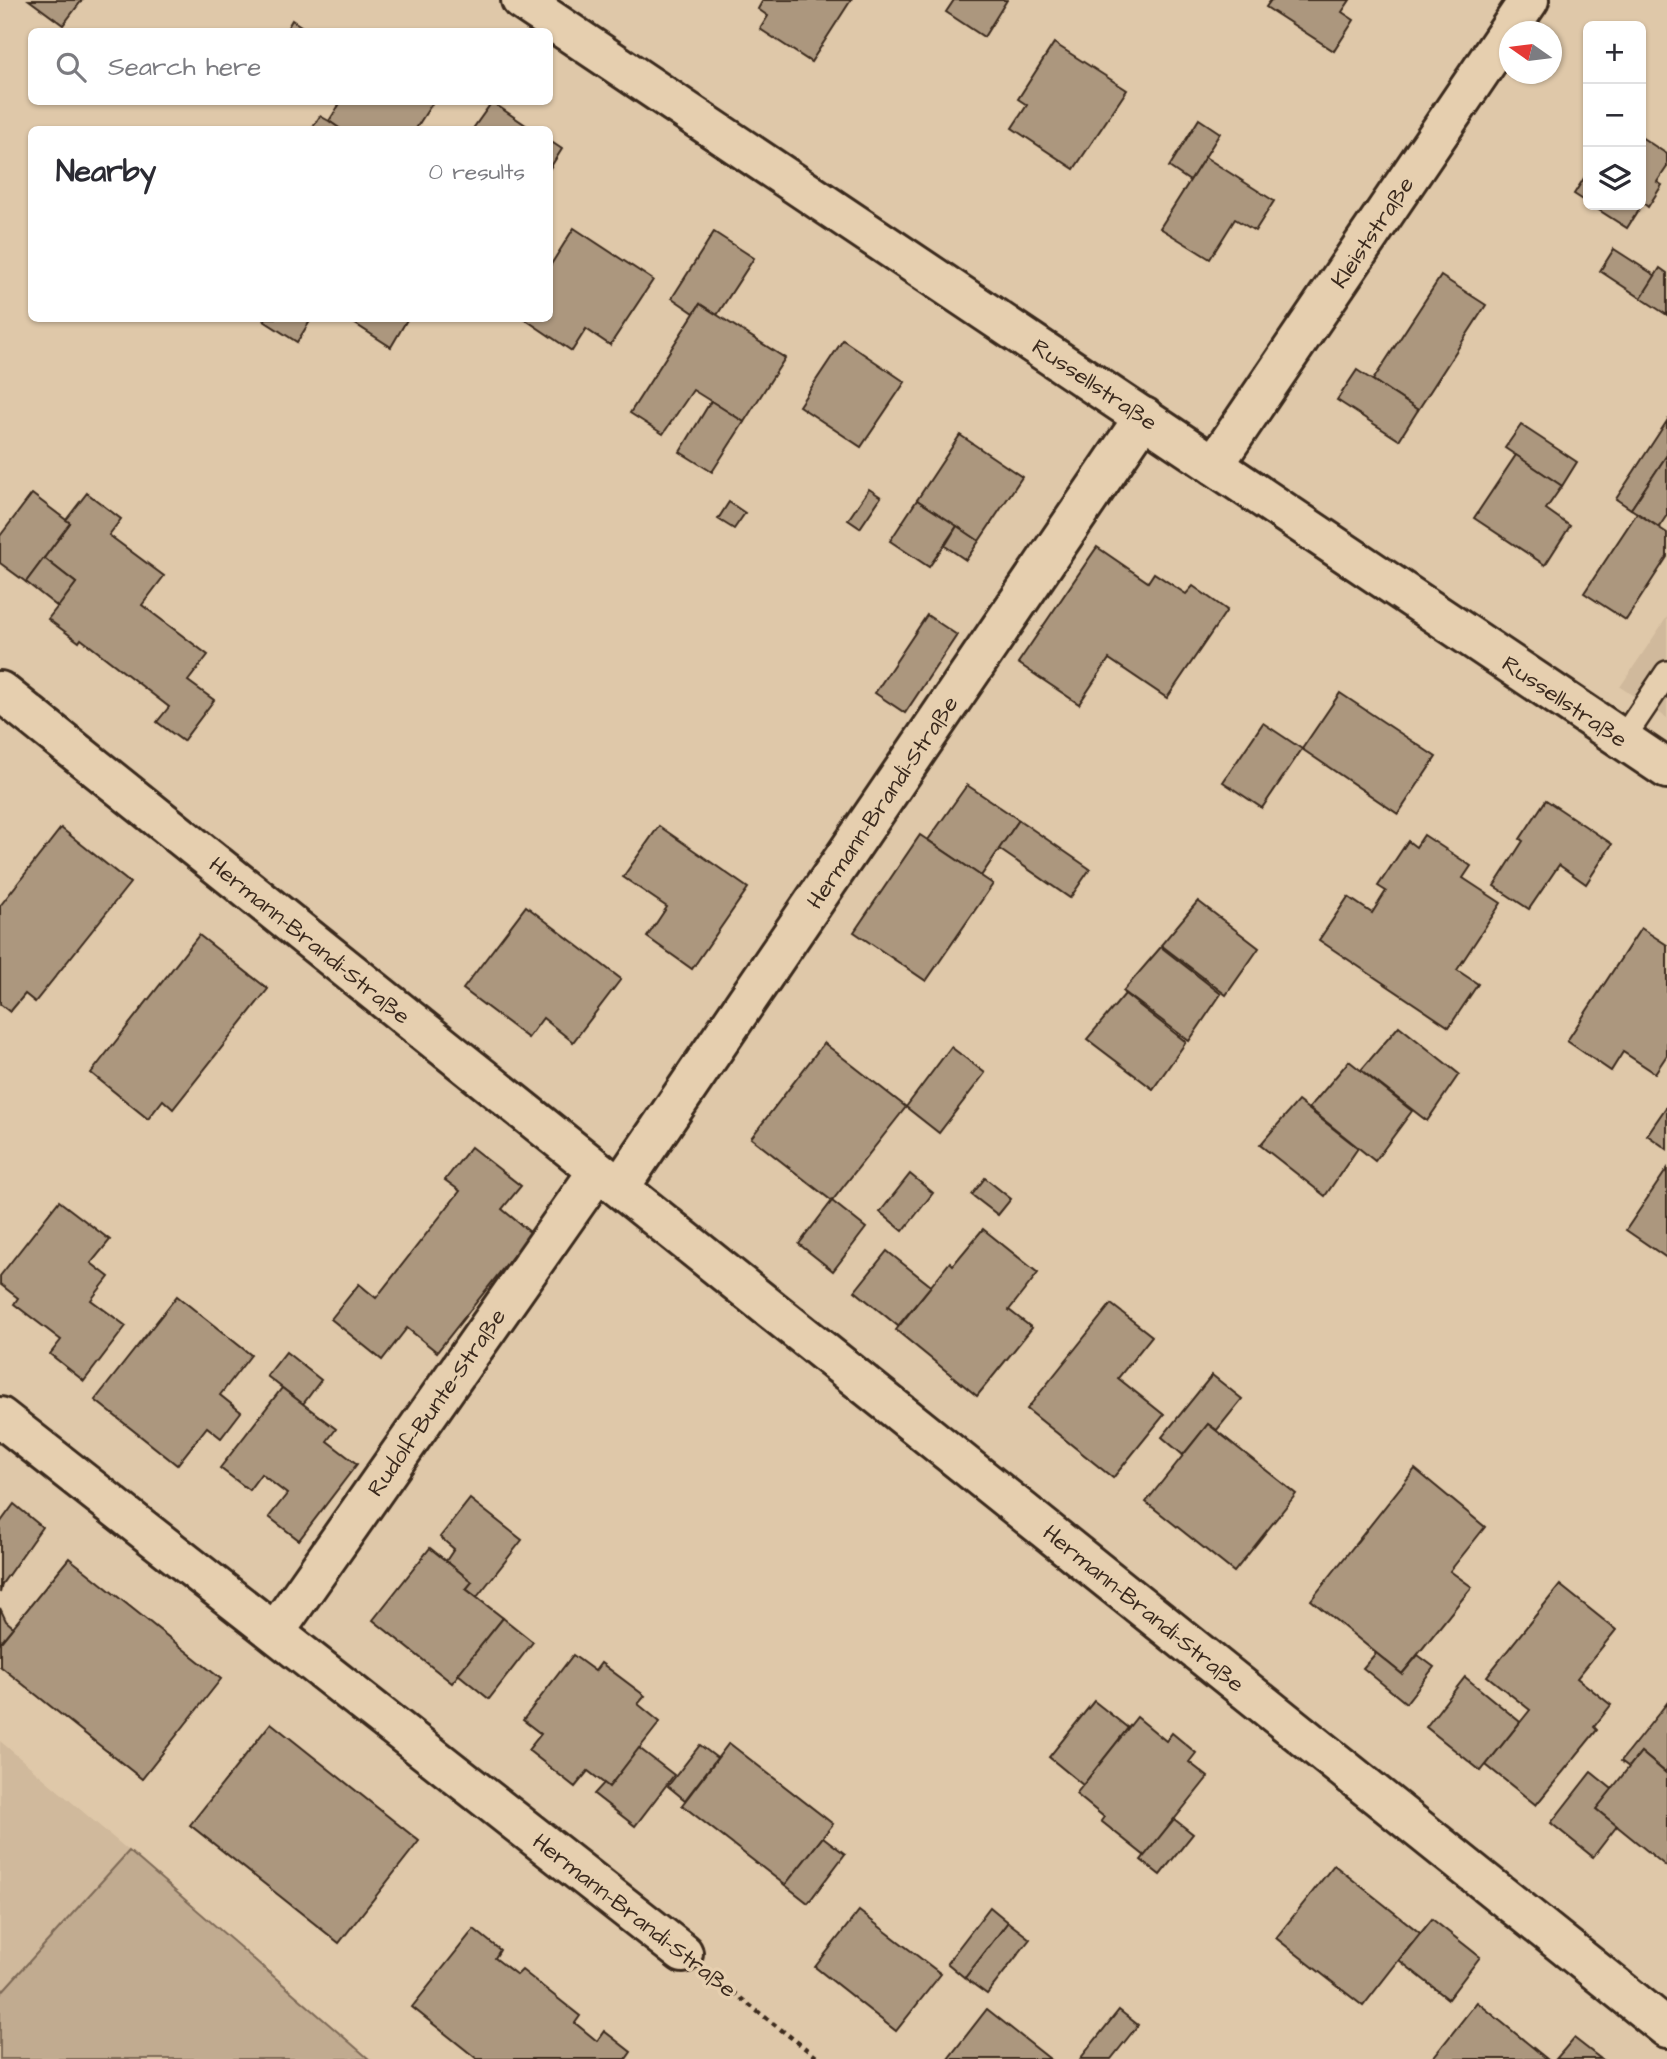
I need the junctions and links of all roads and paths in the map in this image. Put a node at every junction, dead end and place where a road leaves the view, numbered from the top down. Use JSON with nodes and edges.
{"nodes":[{"id":1,"x":521,"y":0,"type":"edge"},
{"id":2,"x":1529,"y":0,"type":"edge"},
{"id":3,"x":1144,"y":417,"type":"junction"},
{"id":4,"x":1214,"y":465,"type":"junction"},
{"id":5,"x":1667,"y":673,"type":"edge"},
{"id":6,"x":0,"y":691,"type":"edge"},
{"id":7,"x":1622,"y":740,"type":"junction"},
{"id":8,"x":1667,"y":769,"type":"edge"},
{"id":9,"x":609,"y":1179,"type":"junction"},
{"id":10,"x":0,"y":1417,"type":"edge"},
{"id":11,"x":275,"y":1632,"type":"junction"},
{"id":12,"x":683,"y":1953,"type":"joint"},
{"id":13,"x":1667,"y":2028,"type":"edge"},
{"id":14,"x":819,"y":2059,"type":"edge"}],
"edges":[{"from":1,"to":3,"type":"street","name":"Russellstraße"},
{"from":2,"to":4,"type":"street","name":"Kleiststraße"},
{"from":3,"to":4,"type":"street","name":"Russellstraße"},
{"from":3,"to":9,"type":"street","name":"Hermann-Brandi-Straße"},
{"from":4,"to":7,"type":"street","name":"Russellstraße"},
{"from":5,"to":7,"type":"lane"},
{"from":6,"to":9,"type":"street","name":"Hermann-Brandi-Straße"},
{"from":7,"to":8,"type":"street","name":"Russellstraße"},
{"from":9,"to":11,"type":"street","name":"Rudolf-Bunte-Straße"},
{"from":9,"to":13,"type":"street","name":"Hermann-Brandi-Straße"},
{"from":10,"to":11,"type":"street"},
{"from":11,"to":12,"type":"street","name":"Hermann-Brandi-Straße"},
{"from":12,"to":14,"type":"path","name":"Hermann-Brandi-Straße"}]}
